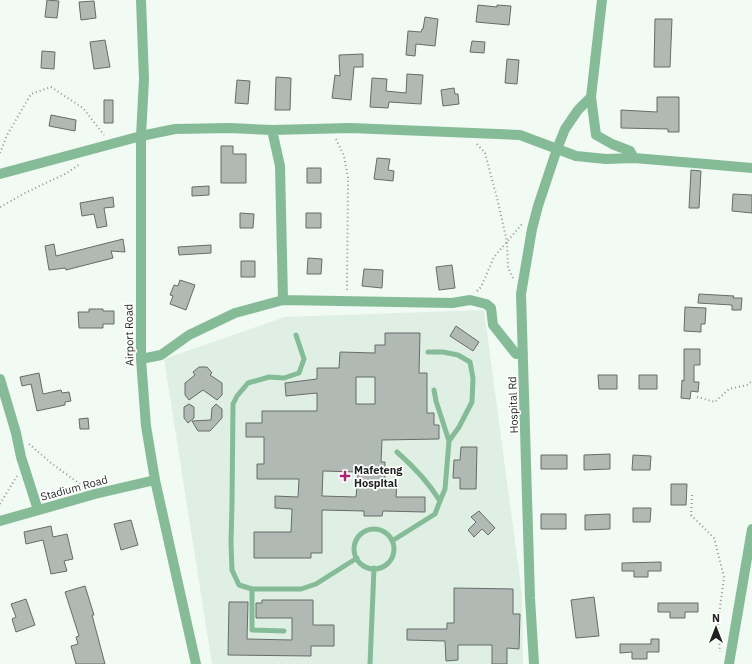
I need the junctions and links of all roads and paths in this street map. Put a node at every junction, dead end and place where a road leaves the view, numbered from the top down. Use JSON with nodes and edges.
{"nodes":[{"id":1,"x":141,"y":0,"type":"edge"},
{"id":2,"x":602,"y":0,"type":"edge"},
{"id":3,"x":591,"y":97,"type":"junction"},
{"id":4,"x":333,"y":128,"type":"junction"},
{"id":5,"x":272,"y":130,"type":"junction"},
{"id":6,"x":468,"y":132,"type":"junction"},
{"id":7,"x":140,"y":136,"type":"junction"},
{"id":8,"x":110,"y":143,"type":"junction"},
{"id":9,"x":557,"y":149,"type":"junction"},
{"id":10,"x":0,"y":153,"type":"edge"},
{"id":11,"x":634,"y":158,"type":"junction"},
{"id":12,"x":86,"y":160,"type":"dead end"},
{"id":13,"x":752,"y":168,"type":"edge"},
{"id":14,"x":0,"y":174,"type":"edge"},
{"id":15,"x":0,"y":207,"type":"edge"},
{"id":16,"x":522,"y":224,"type":"dead end"},
{"id":17,"x":507,"y":242,"type":"junction"},
{"id":18,"x":522,"y":294,"type":"junction"},
{"id":19,"x":283,"y":300,"type":"junction"},
{"id":20,"x":470,"y":300,"type":"junction"},
{"id":21,"x":348,"y":302,"type":"junction"},
{"id":22,"x":296,"y":335,"type":"dead end"},
{"id":23,"x":428,"y":352,"type":"dead end"},
{"id":24,"x":523,"y":354,"type":"junction"},
{"id":25,"x":140,"y":359,"type":"junction"},
{"id":26,"x":752,"y":381,"type":"edge"},
{"id":27,"x":1,"y":384,"type":"edge"},
{"id":28,"x":434,"y":390,"type":"dead end"},
{"id":29,"x":697,"y":397,"type":"dead end"},
{"id":30,"x":16,"y":433,"type":"junction"},
{"id":31,"x":449,"y":441,"type":"junction"},
{"id":32,"x":397,"y":452,"type":"dead end"},
{"id":33,"x":21,"y":457,"type":"junction"},
{"id":34,"x":155,"y":480,"type":"junction"},
{"id":35,"x":94,"y":494,"type":"junction"},
{"id":36,"x":692,"y":495,"type":"dead end"},
{"id":37,"x":440,"y":500,"type":"junction"},
{"id":38,"x":0,"y":504,"type":"edge"},
{"id":39,"x":38,"y":510,"type":"junction"},
{"id":40,"x":0,"y":521,"type":"edge"},
{"id":41,"x":752,"y":529,"type":"edge"},
{"id":42,"x":392,"y":541,"type":"junction"},
{"id":43,"x":357,"y":558,"type":"junction"},
{"id":44,"x":374,"y":568,"type":"junction"},
{"id":45,"x":252,"y":589,"type":"junction"},
{"id":46,"x":284,"y":631,"type":"dead end"},
{"id":47,"x":730,"y":662,"type":"edge"},
{"id":48,"x":196,"y":664,"type":"edge"},
{"id":49,"x":370,"y":664,"type":"edge"},
{"id":50,"x":534,"y":664,"type":"edge"}],
"edges":[{"from":1,"to":7,"type":"street","name":"Airport Road"},
{"from":2,"to":3,"type":"street"},
{"from":3,"to":9,"type":"street","name":"Hospital Rd"},
{"from":3,"to":11,"type":"street"},
{"from":4,"to":5,"type":"street"},
{"from":4,"to":6,"type":"street"},
{"from":4,"to":21,"type":"path"},
{"from":5,"to":7,"type":"street"},
{"from":5,"to":19,"type":"street"},
{"from":6,"to":9,"type":"street"},
{"from":6,"to":17,"type":"path"},
{"from":7,"to":8,"type":"street"},
{"from":7,"to":25,"type":"street","name":"Airport Road"},
{"from":8,"to":10,"type":"path"},
{"from":8,"to":14,"type":"street"},
{"from":9,"to":11,"type":"street"},
{"from":9,"to":18,"type":"street","name":"Hospital Rd"},
{"from":11,"to":13,"type":"street"},
{"from":12,"to":15,"type":"path"},
{"from":16,"to":17,"type":"path"},
{"from":17,"to":18,"type":"path"},
{"from":17,"to":20,"type":"path"},
{"from":18,"to":24,"type":"street","name":"Hospital Rd"},
{"from":19,"to":21,"type":"street"},
{"from":19,"to":25,"type":"street"},
{"from":20,"to":21,"type":"street"},
{"from":20,"to":24,"type":"street"},
{"from":22,"to":45,"type":"lane"},
{"from":23,"to":31,"type":"lane"},
{"from":24,"to":50,"type":"street","name":"Hospital Rd"},
{"from":25,"to":34,"type":"street","name":"Airport Road"},
{"from":26,"to":29,"type":"path"},
{"from":27,"to":30,"type":"street"},
{"from":28,"to":31,"type":"lane"},
{"from":30,"to":33,"type":"street"},
{"from":30,"to":35,"type":"path"},
{"from":31,"to":37,"type":"lane"},
{"from":32,"to":37,"type":"lane"},
{"from":33,"to":38,"type":"path"},
{"from":33,"to":39,"type":"street"},
{"from":34,"to":35,"type":"street","name":"Stadium Road"},
{"from":34,"to":48,"type":"street","name":"Airport Road"},
{"from":35,"to":39,"type":"street","name":"Stadium Road"},
{"from":36,"to":47,"type":"path"},
{"from":37,"to":42,"type":"lane"},
{"from":39,"to":40,"type":"street","name":"Stadium Road"},
{"from":41,"to":47,"type":"street"},
{"from":42,"to":43,"type":"lane"},
{"from":42,"to":44,"type":"lane"},
{"from":43,"to":44,"type":"lane"},
{"from":43,"to":45,"type":"lane"},
{"from":44,"to":49,"type":"lane"},
{"from":45,"to":46,"type":"lane"}]}
